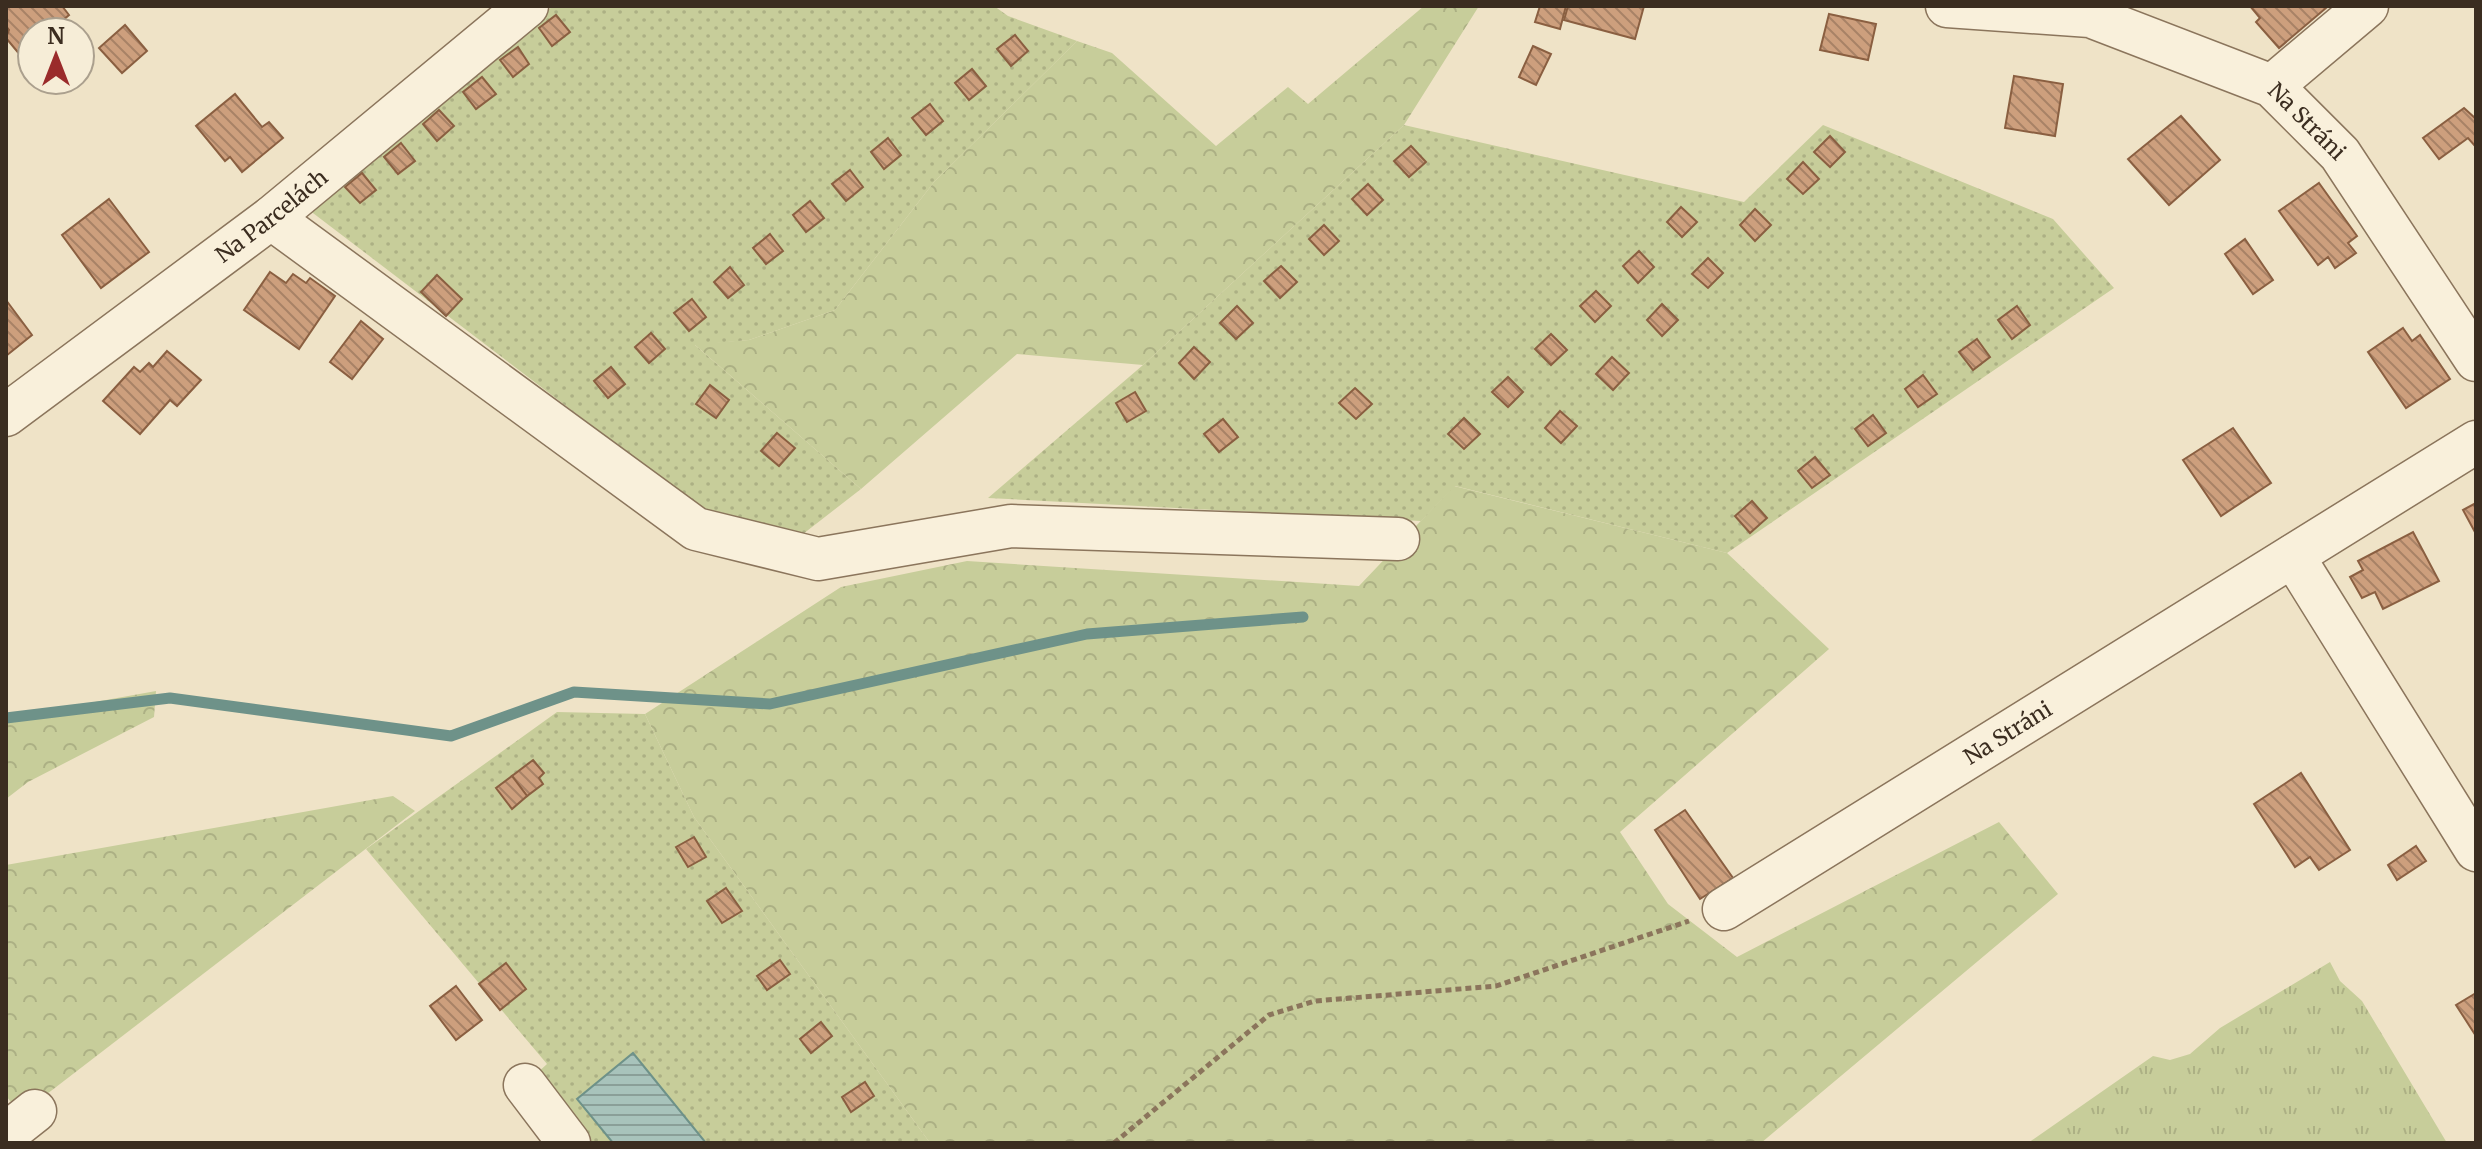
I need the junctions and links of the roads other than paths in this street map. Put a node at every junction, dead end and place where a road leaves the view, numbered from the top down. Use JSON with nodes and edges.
{"nodes":[{"id":1,"x":527,"y":6,"type":"edge"},
{"id":2,"x":1947,"y":6,"type":"edge"},
{"id":3,"x":2367,"y":6,"type":"edge"},
{"id":4,"x":2272,"y":86,"type":"junction"},
{"id":5,"x":271,"y":218,"type":"junction"},
{"id":6,"x":2476,"y":360,"type":"edge"},
{"id":7,"x":6,"y":415,"type":"edge"},
{"id":8,"x":2476,"y":442,"type":"edge"},
{"id":9,"x":1398,"y":539,"type":"dead end"},
{"id":10,"x":2293,"y":556,"type":"junction"},
{"id":11,"x":2476,"y":850,"type":"edge"},
{"id":12,"x":1724,"y":909,"type":"road end"},
{"id":13,"x":525,"y":1085,"type":"dead end"},
{"id":14,"x":569,"y":1143,"type":"edge"}],
"edges":[{"from":1,"to":5,"type":"street","name":"Na Parcelách"},
{"from":2,"to":4,"type":"street","name":"Na Stráni"},
{"from":3,"to":4,"type":"street"},
{"from":4,"to":6,"type":"street","name":"Na Stráni"},
{"from":5,"to":7,"type":"street","name":"Na Parcelách"},
{"from":5,"to":9,"type":"street"},
{"from":8,"to":10,"type":"street","name":"Na Stráni"},
{"from":10,"to":11,"type":"street"},
{"from":10,"to":12,"type":"street","name":"Na Stráni"},
{"from":13,"to":14,"type":"street"}]}
